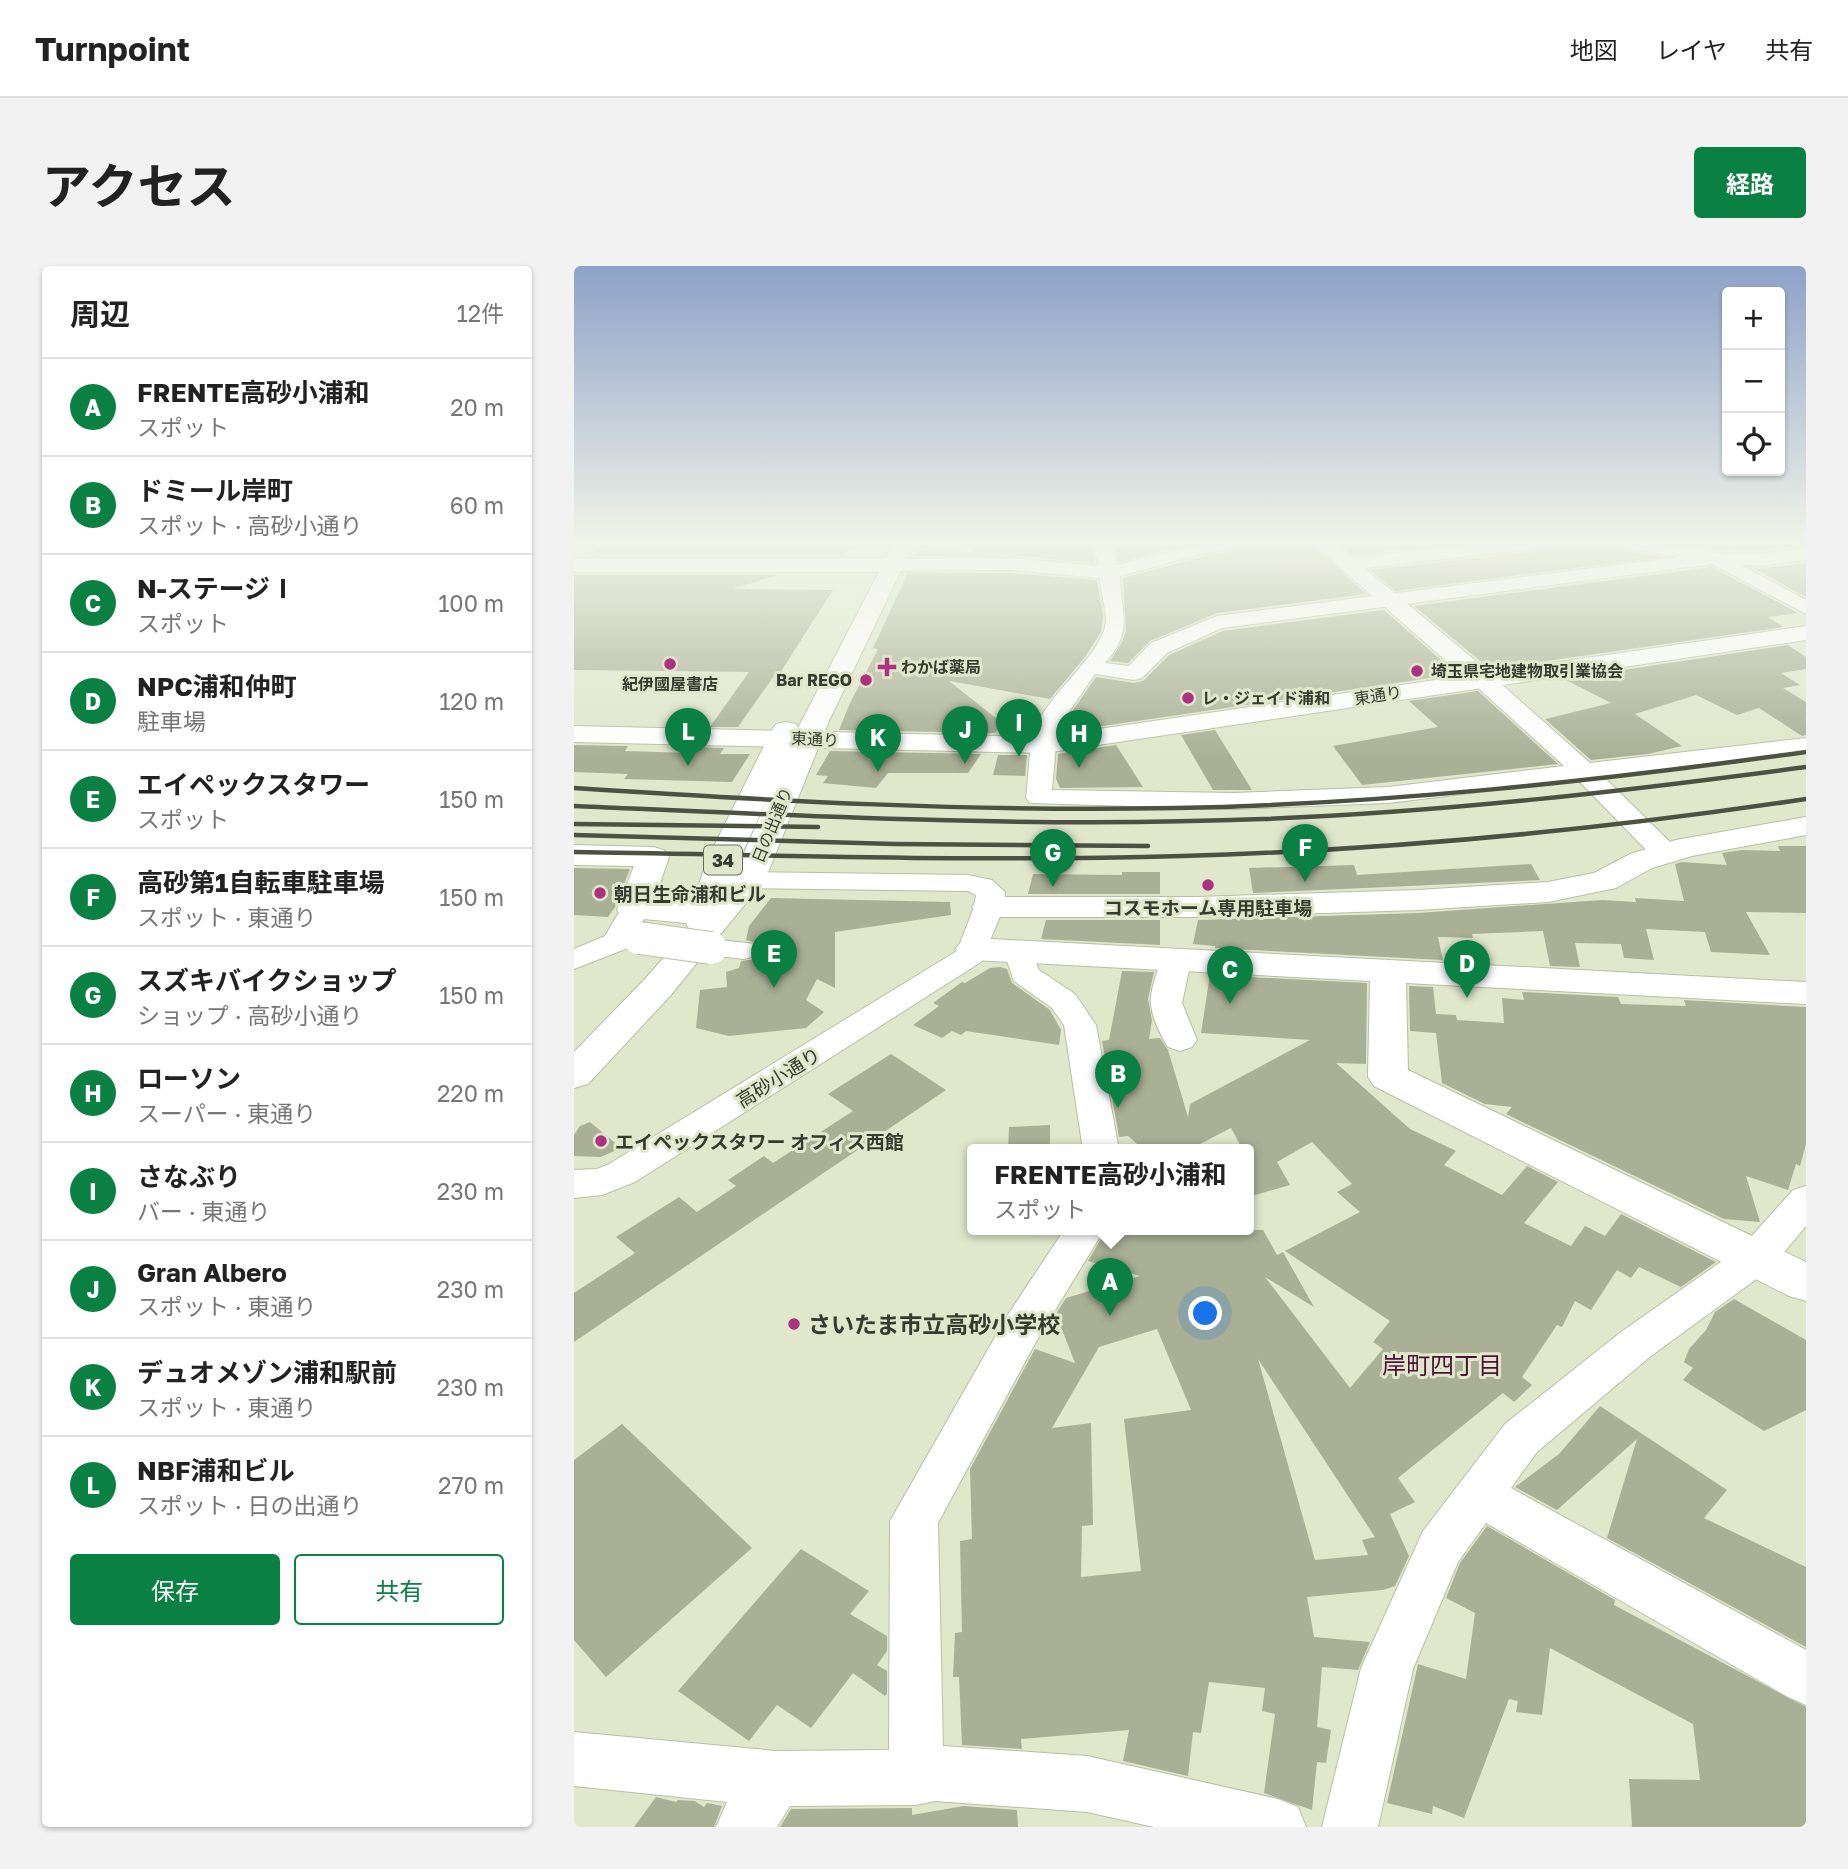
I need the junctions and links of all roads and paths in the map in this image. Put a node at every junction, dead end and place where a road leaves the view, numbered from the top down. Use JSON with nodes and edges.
{"nodes":[{"id":1,"x":857,"y":614,"type":"edge"},
{"id":2,"x":1114,"y":614,"type":"edge"},
{"id":3,"x":1280,"y":614,"type":"edge"},
{"id":4,"x":1404,"y":614,"type":"edge"},
{"id":5,"x":1806,"y":633,"type":"edge"},
{"id":6,"x":1089,"y":667,"type":"junction"},
{"id":7,"x":1482,"y":679,"type":"junction"},
{"id":8,"x":574,"y":724,"type":"edge"},
{"id":9,"x":574,"y":733,"type":"edge"},
{"id":10,"x":794,"y":739,"type":"junction"},
{"id":11,"x":1044,"y":745,"type":"junction"},
{"id":12,"x":1806,"y":745,"type":"edge"},
{"id":13,"x":1586,"y":773,"type":"junction"},
{"id":14,"x":1806,"y":826,"type":"edge"},
{"id":15,"x":1654,"y":841,"type":"junction"},
{"id":16,"x":574,"y":855,"type":"edge"},
{"id":17,"x":749,"y":880,"type":"junction"},
{"id":18,"x":989,"y":907,"type":"junction"},
{"id":19,"x":636,"y":924,"type":"junction"},
{"id":20,"x":706,"y":932,"type":"junction"},
{"id":21,"x":973,"y":949,"type":"junction"},
{"id":22,"x":744,"y":950,"type":"dead end"},
{"id":23,"x":1019,"y":954,"type":"junction"},
{"id":24,"x":574,"y":960,"type":"edge"},
{"id":25,"x":1176,"y":961,"type":"junction"},
{"id":26,"x":1388,"y":972,"type":"junction"},
{"id":27,"x":1806,"y":993,"type":"edge"},
{"id":28,"x":1180,"y":1040,"type":"dead end"},
{"id":29,"x":574,"y":1075,"type":"edge"},
{"id":30,"x":1100,"y":1144,"type":"edge"},
{"id":31,"x":574,"y":1184,"type":"edge"},
{"id":32,"x":1806,"y":1200,"type":"edge"},
{"id":33,"x":1082,"y":1235,"type":"edge"},
{"id":34,"x":1756,"y":1258,"type":"junction"},
{"id":35,"x":1806,"y":1283,"type":"edge"},
{"id":36,"x":1479,"y":1494,"type":"junction"},
{"id":37,"x":1806,"y":1679,"type":"edge"},
{"id":38,"x":574,"y":1759,"type":"edge"},
{"id":39,"x":916,"y":1777,"type":"junction"},
{"id":40,"x":776,"y":1779,"type":"junction"},
{"id":41,"x":744,"y":1827,"type":"edge"},
{"id":42,"x":1278,"y":1827,"type":"edge"},
{"id":43,"x":1350,"y":1827,"type":"edge"}],
"edges":[{"from":1,"to":10,"type":"street","name":"日の出通り","number":"34"},
{"from":2,"to":6,"type":"street"},
{"from":3,"to":6,"type":"street"},
{"from":4,"to":7,"type":"street"},
{"from":5,"to":7,"type":"street","name":"東通り"},
{"from":6,"to":11,"type":"street"},
{"from":7,"to":11,"type":"street","name":"東通り"},
{"from":7,"to":13,"type":"street"},
{"from":8,"to":10,"type":"street"},
{"from":9,"to":10,"type":"street"},
{"from":10,"to":11,"type":"street","name":"東通り"},
{"from":10,"to":17,"type":"street","name":"日の出通り","number":"34"},
{"from":10,"to":20,"type":"street","name":"日の出通り","number":"34"},
{"from":11,"to":13,"type":"street"},
{"from":12,"to":13,"type":"street"},
{"from":13,"to":15,"type":"street"},
{"from":14,"to":15,"type":"street"},
{"from":15,"to":18,"type":"street"},
{"from":16,"to":19,"type":"street"},
{"from":17,"to":18,"type":"street"},
{"from":17,"to":20,"type":"street","name":"日の出通り","number":"34"},
{"from":18,"to":21,"type":"street"},
{"from":19,"to":20,"type":"street"},
{"from":19,"to":24,"type":"street"},
{"from":20,"to":22,"type":"street"},
{"from":20,"to":29,"type":"street"},
{"from":21,"to":23,"type":"street"},
{"from":21,"to":31,"type":"street","name":"高砂小通り"},
{"from":23,"to":25,"type":"street"},
{"from":23,"to":30,"type":"street"},
{"from":25,"to":26,"type":"street"},
{"from":25,"to":28,"type":"street"},
{"from":26,"to":27,"type":"street"},
{"from":26,"to":34,"type":"street"},
{"from":32,"to":34,"type":"street"},
{"from":33,"to":39,"type":"street"},
{"from":34,"to":35,"type":"street"},
{"from":34,"to":36,"type":"street"},
{"from":36,"to":37,"type":"street"},
{"from":36,"to":43,"type":"street"},
{"from":38,"to":40,"type":"street"},
{"from":39,"to":40,"type":"street"},
{"from":39,"to":42,"type":"street"},
{"from":40,"to":41,"type":"street"}]}
